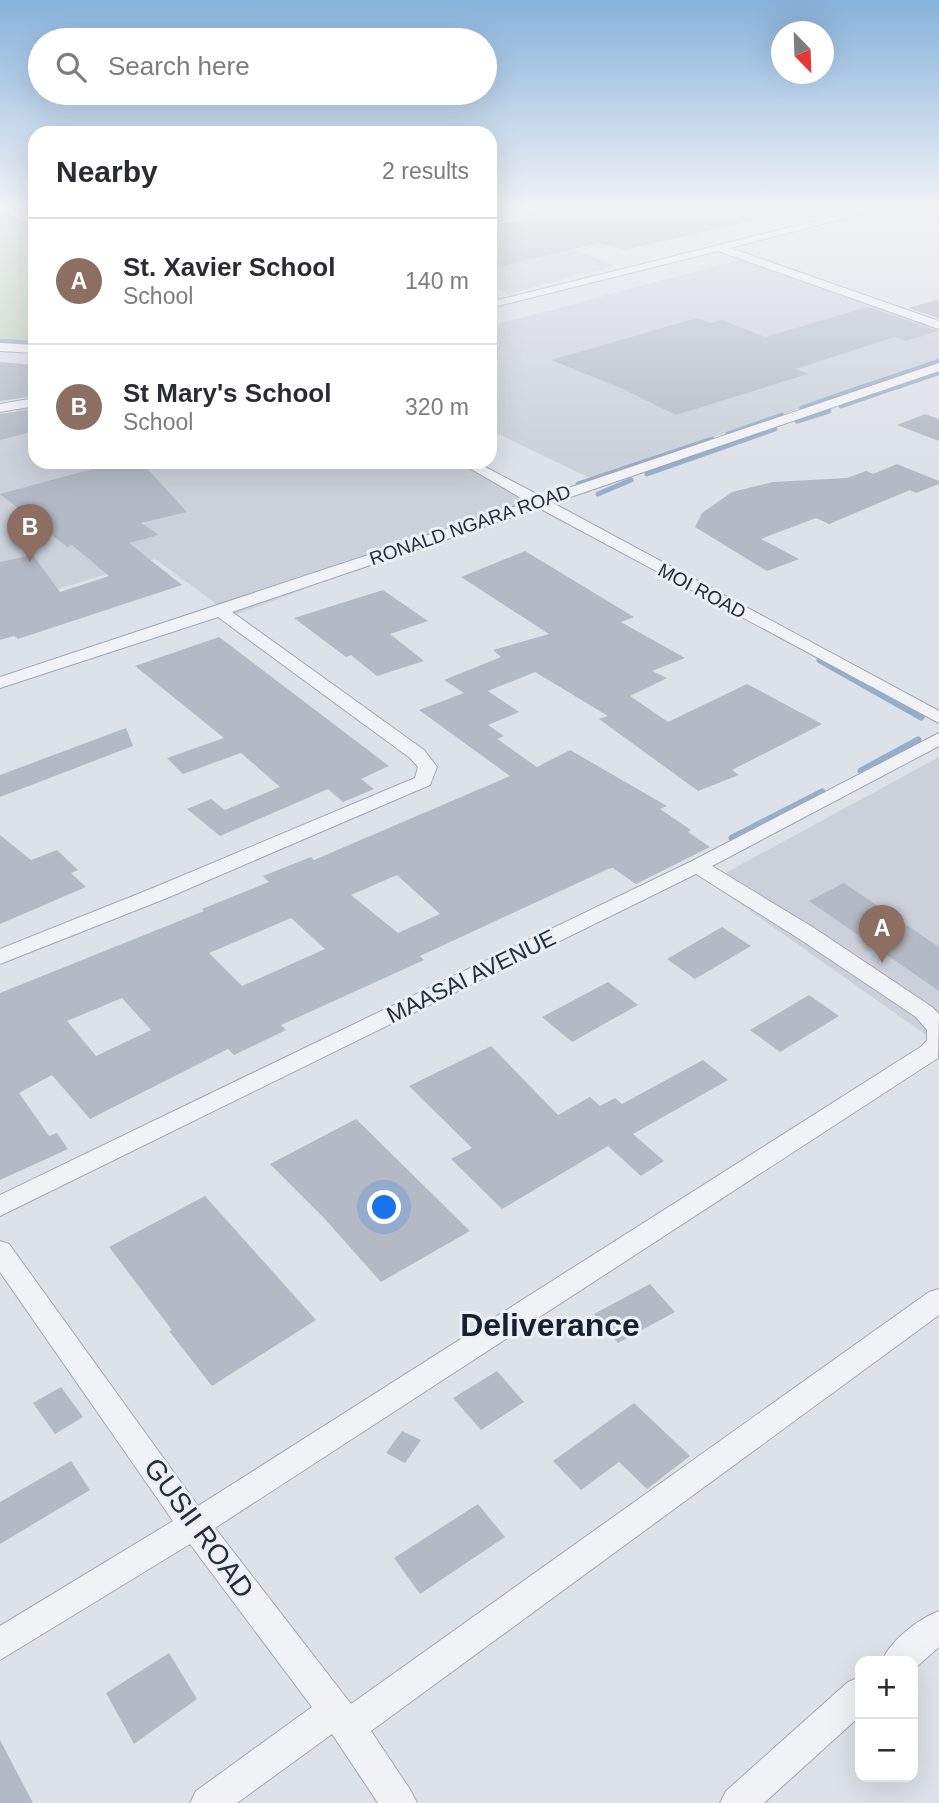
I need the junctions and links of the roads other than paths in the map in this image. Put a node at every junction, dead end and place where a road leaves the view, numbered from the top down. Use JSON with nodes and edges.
{"nodes":[{"id":1,"x":548,"y":290,"type":"edge"},
{"id":2,"x":840,"y":290,"type":"edge"},
{"id":3,"x":497,"y":303,"type":"edge"},
{"id":4,"x":939,"y":325,"type":"edge"},
{"id":5,"x":0,"y":347,"type":"edge"},
{"id":6,"x":28,"y":349,"type":"edge"},
{"id":7,"x":939,"y":367,"type":"edge"},
{"id":8,"x":28,"y":403,"type":"edge"},
{"id":9,"x":0,"y":408,"type":"edge"},
{"id":10,"x":478,"y":469,"type":"edge"},
{"id":11,"x":537,"y":502,"type":"junction"},
{"id":12,"x":220,"y":611,"type":"junction"},
{"id":13,"x":0,"y":683,"type":"edge"},
{"id":14,"x":939,"y":718,"type":"edge"},
{"id":15,"x":939,"y":739,"type":"edge"},
{"id":16,"x":697,"y":866,"type":"junction"},
{"id":17,"x":0,"y":957,"type":"edge"},
{"id":18,"x":0,"y":1206,"type":"edge"},
{"id":19,"x":0,"y":1251,"type":"edge"},
{"id":20,"x":939,"y":1300,"type":"edge"},
{"id":21,"x":194,"y":1525,"type":"junction"},
{"id":22,"x":939,"y":1626,"type":"edge"},
{"id":23,"x":0,"y":1644,"type":"edge"},
{"id":24,"x":904,"y":1656,"type":"edge"},
{"id":25,"x":855,"y":1697,"type":"edge"},
{"id":26,"x":342,"y":1719,"type":"junction"},
{"id":27,"x":208,"y":1803,"type":"edge"},
{"id":28,"x":399,"y":1803,"type":"edge"},
{"id":29,"x":737,"y":1803,"type":"edge"}],
"edges":[{"from":1,"to":3,"type":"street"},
{"from":2,"to":4,"type":"street"},
{"from":5,"to":6,"type":"street"},
{"from":7,"to":11,"type":"street","name":"RONALD NGARA ROAD"},
{"from":8,"to":9,"type":"street"},
{"from":10,"to":11,"type":"street","name":"MOI ROAD"},
{"from":11,"to":12,"type":"street","name":"RONALD NGARA ROAD"},
{"from":11,"to":14,"type":"street","name":"MOI ROAD"},
{"from":12,"to":13,"type":"street","name":"RONALD NGARA ROAD"},
{"from":12,"to":17,"type":"street"},
{"from":15,"to":16,"type":"street","name":"MAASAI AVENUE"},
{"from":16,"to":18,"type":"street","name":"MAASAI AVENUE"},
{"from":16,"to":21,"type":"street"},
{"from":19,"to":21,"type":"street","name":"GUSII ROAD"},
{"from":20,"to":26,"type":"street"},
{"from":21,"to":23,"type":"street"},
{"from":21,"to":26,"type":"street","name":"GUSII ROAD"},
{"from":22,"to":24,"type":"street"},
{"from":25,"to":29,"type":"street"},
{"from":26,"to":27,"type":"street"},
{"from":26,"to":28,"type":"street","name":"GUSII ROAD"}]}
